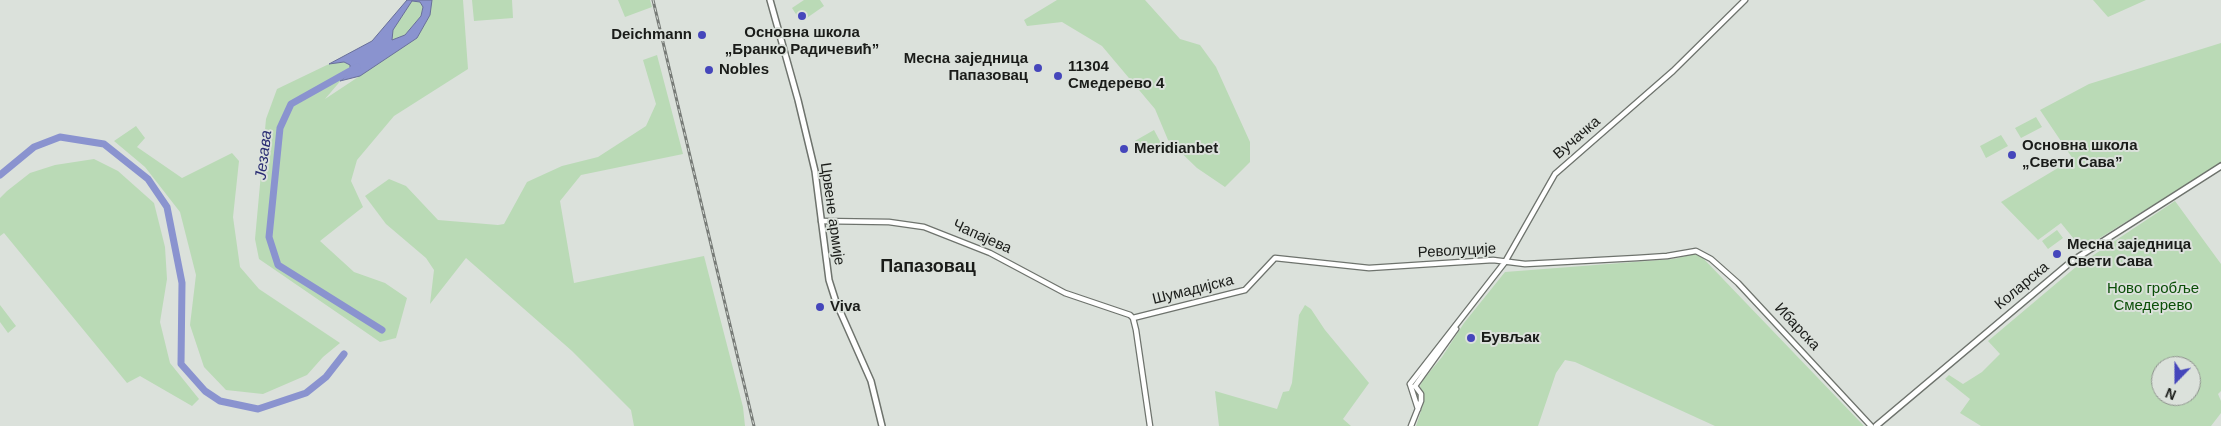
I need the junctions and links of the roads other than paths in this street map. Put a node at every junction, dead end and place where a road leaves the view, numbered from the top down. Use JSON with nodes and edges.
{"nodes":[{"id":1,"x":770,"y":0,"type":"edge"},
{"id":2,"x":1744,"y":0,"type":"edge"},
{"id":3,"x":2221,"y":166,"type":"edge"},
{"id":4,"x":821,"y":221,"type":"junction"},
{"id":5,"x":1699,"y":251,"type":"joint"},
{"id":6,"x":1275,"y":258,"type":"joint"},
{"id":7,"x":1506,"y":262,"type":"junction"},
{"id":8,"x":1133,"y":318,"type":"junction"},
{"id":9,"x":1413,"y":385,"type":"junction"},
{"id":10,"x":1418,"y":409,"type":"junction"},
{"id":11,"x":882,"y":426,"type":"edge"},
{"id":12,"x":1150,"y":426,"type":"edge"},
{"id":13,"x":1411,"y":426,"type":"edge"},
{"id":14,"x":1871,"y":426,"type":"edge"},
{"id":15,"x":1876,"y":426,"type":"edge"}],
"edges":[{"from":1,"to":4,"type":"main road","name":"Црвене армије"},
{"from":2,"to":7,"type":"street","name":"Вучачка"},
{"from":3,"to":15,"type":"main road","name":"Коларска"},
{"from":4,"to":8,"type":"street","name":"Чапајева"},
{"from":4,"to":11,"type":"main road","name":"Црвене армије"},
{"from":5,"to":7,"type":"street","name":"Револуције"},
{"from":5,"to":14,"type":"street","name":"Ибарска"},
{"from":6,"to":7,"type":"street","name":"Револуције"},
{"from":6,"to":8,"type":"street","name":"Шумадијска"},
{"from":7,"to":9,"type":"street","name":"Вучачка"},
{"from":8,"to":12,"type":"street"},
{"from":9,"to":10,"type":"street"},
{"from":9,"to":10,"type":"street"},
{"from":10,"to":13,"type":"street"}]}
